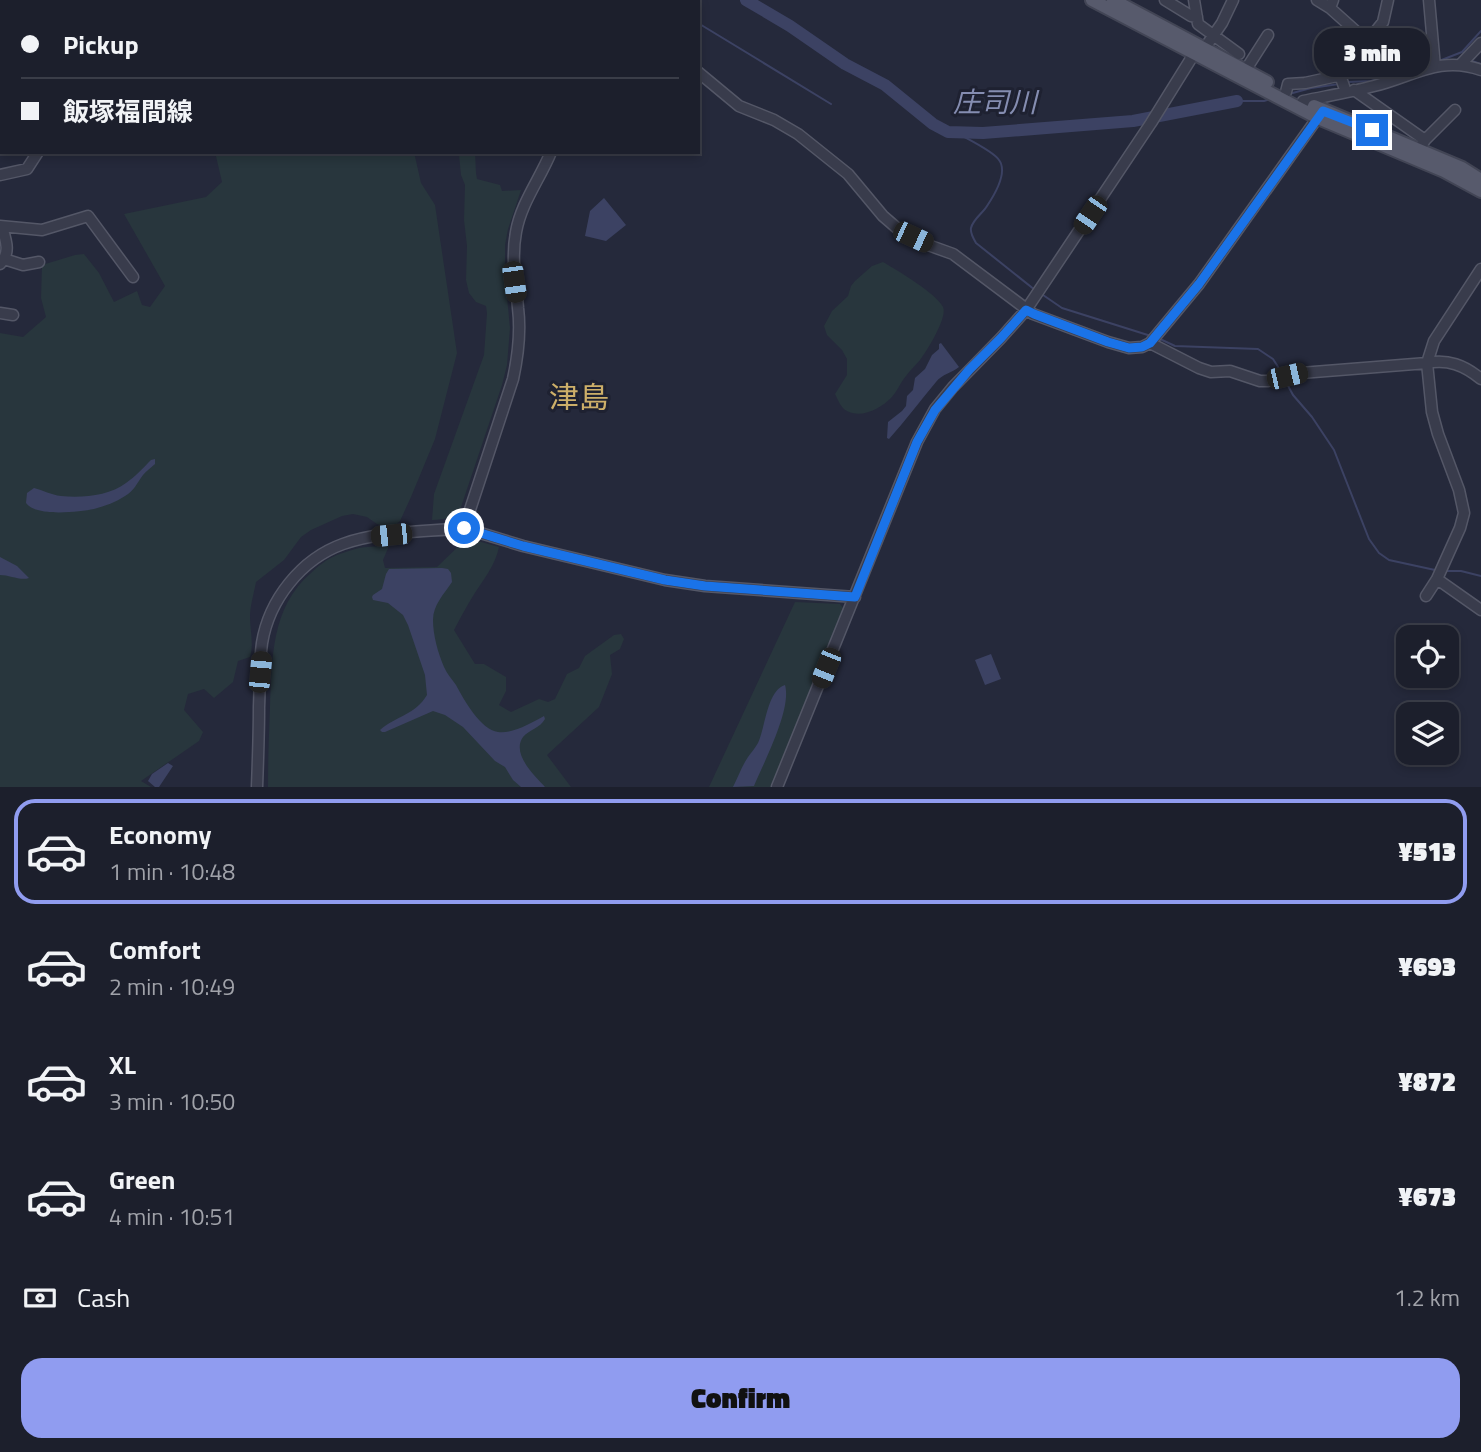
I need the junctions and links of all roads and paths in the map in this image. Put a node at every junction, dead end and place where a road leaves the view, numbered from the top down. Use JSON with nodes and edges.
{"nodes":[{"id":1,"x":1091,"y":0,"type":"edge"},
{"id":2,"x":1113,"y":0,"type":"edge"},
{"id":3,"x":1165,"y":0,"type":"edge"},
{"id":4,"x":1194,"y":0,"type":"edge"},
{"id":5,"x":1233,"y":0,"type":"edge"},
{"id":6,"x":1317,"y":0,"type":"edge"},
{"id":7,"x":1388,"y":0,"type":"edge"},
{"id":8,"x":1429,"y":0,"type":"edge"},
{"id":9,"x":1331,"y":4,"type":"edge"},
{"id":10,"x":1197,"y":17,"type":"junction"},
{"id":11,"x":1268,"y":35,"type":"dead end"},
{"id":12,"x":1213,"y":36,"type":"junction"},
{"id":13,"x":1368,"y":42,"type":"junction"},
{"id":14,"x":1481,"y":43,"type":"edge"},
{"id":15,"x":1199,"y":50,"type":"junction"},
{"id":16,"x":1239,"y":54,"type":"dead end"},
{"id":17,"x":1461,"y":64,"type":"junction"},
{"id":18,"x":1435,"y":67,"type":"junction"},
{"id":19,"x":1481,"y":70,"type":"edge"},
{"id":20,"x":1245,"y":71,"type":"junction"},
{"id":21,"x":700,"y":74,"type":"edge"},
{"id":22,"x":1342,"y":78,"type":"junction"},
{"id":23,"x":1350,"y":91,"type":"junction"},
{"id":24,"x":1286,"y":92,"type":"junction"},
{"id":25,"x":1303,"y":101,"type":"junction"},
{"id":26,"x":1455,"y":110,"type":"dead end"},
{"id":27,"x":1320,"y":114,"type":"junction"},
{"id":28,"x":1423,"y":145,"type":"junction"},
{"id":29,"x":37,"y":154,"type":"edge"},
{"id":30,"x":550,"y":154,"type":"edge"},
{"id":31,"x":0,"y":176,"type":"edge"},
{"id":32,"x":1481,"y":180,"type":"edge"},
{"id":33,"x":1481,"y":191,"type":"edge"},
{"id":34,"x":1,"y":227,"type":"edge"},
{"id":35,"x":4,"y":244,"type":"edge"},
{"id":36,"x":2,"y":261,"type":"edge"},
{"id":37,"x":39,"y":262,"type":"dead end"},
{"id":38,"x":1481,"y":269,"type":"edge"},
{"id":39,"x":133,"y":277,"type":"dead end"},
{"id":40,"x":1026,"y":310,"type":"junction"},
{"id":41,"x":0,"y":313,"type":"edge"},
{"id":42,"x":13,"y":315,"type":"dead end"},
{"id":43,"x":1150,"y":343,"type":"junction"},
{"id":44,"x":1427,"y":363,"type":"junction"},
{"id":45,"x":1481,"y":379,"type":"edge"},
{"id":46,"x":460,"y":528,"type":"junction"},
{"id":47,"x":1437,"y":579,"type":"junction"},
{"id":48,"x":1426,"y":596,"type":"dead end"},
{"id":49,"x":855,"y":597,"type":"junction"},
{"id":50,"x":1481,"y":610,"type":"edge"},
{"id":51,"x":257,"y":787,"type":"edge"},
{"id":52,"x":777,"y":787,"type":"edge"}],
"edges":[{"from":1,"to":15,"type":"main road"},
{"from":2,"to":15,"type":"main road"},
{"from":3,"to":10,"type":"street"},
{"from":4,"to":10,"type":"street"},
{"from":5,"to":12,"type":"street"},
{"from":6,"to":9,"type":"street"},
{"from":7,"to":13,"type":"street"},
{"from":8,"to":18,"type":"street"},
{"from":9,"to":13,"type":"street"},
{"from":10,"to":12,"type":"street"},
{"from":11,"to":20,"type":"street"},
{"from":12,"to":15,"type":"street"},
{"from":12,"to":16,"type":"street"},
{"from":13,"to":22,"type":"street"},
{"from":14,"to":17,"type":"street"},
{"from":15,"to":20,"type":"main road"},
{"from":15,"to":27,"type":"main road"},
{"from":15,"to":40,"type":"street"},
{"from":17,"to":18,"type":"street"},
{"from":17,"to":19,"type":"street"},
{"from":18,"to":23,"type":"street"},
{"from":20,"to":24,"type":"main road"},
{"from":21,"to":40,"type":"street"},
{"from":22,"to":23,"type":"street"},
{"from":22,"to":24,"type":"street"},
{"from":23,"to":25,"type":"street"},
{"from":23,"to":28,"type":"street"},
{"from":24,"to":25,"type":"main road"},
{"from":25,"to":27,"type":"main road"},
{"from":26,"to":28,"type":"street"},
{"from":27,"to":28,"type":"main road"},
{"from":27,"to":33,"type":"main road"},
{"from":27,"to":43,"type":"street"},
{"from":28,"to":32,"type":"main road"},
{"from":29,"to":31,"type":"street"},
{"from":30,"to":46,"type":"street"},
{"from":34,"to":35,"type":"street"},
{"from":34,"to":39,"type":"street"},
{"from":35,"to":36,"type":"street"},
{"from":36,"to":37,"type":"street"},
{"from":38,"to":44,"type":"street"},
{"from":40,"to":43,"type":"street"},
{"from":40,"to":49,"type":"street"},
{"from":41,"to":42,"type":"street"},
{"from":43,"to":44,"type":"street"},
{"from":44,"to":45,"type":"street"},
{"from":44,"to":47,"type":"street"},
{"from":46,"to":49,"type":"street"},
{"from":46,"to":51,"type":"street"},
{"from":47,"to":48,"type":"street"},
{"from":47,"to":50,"type":"street"},
{"from":49,"to":52,"type":"street"}]}
